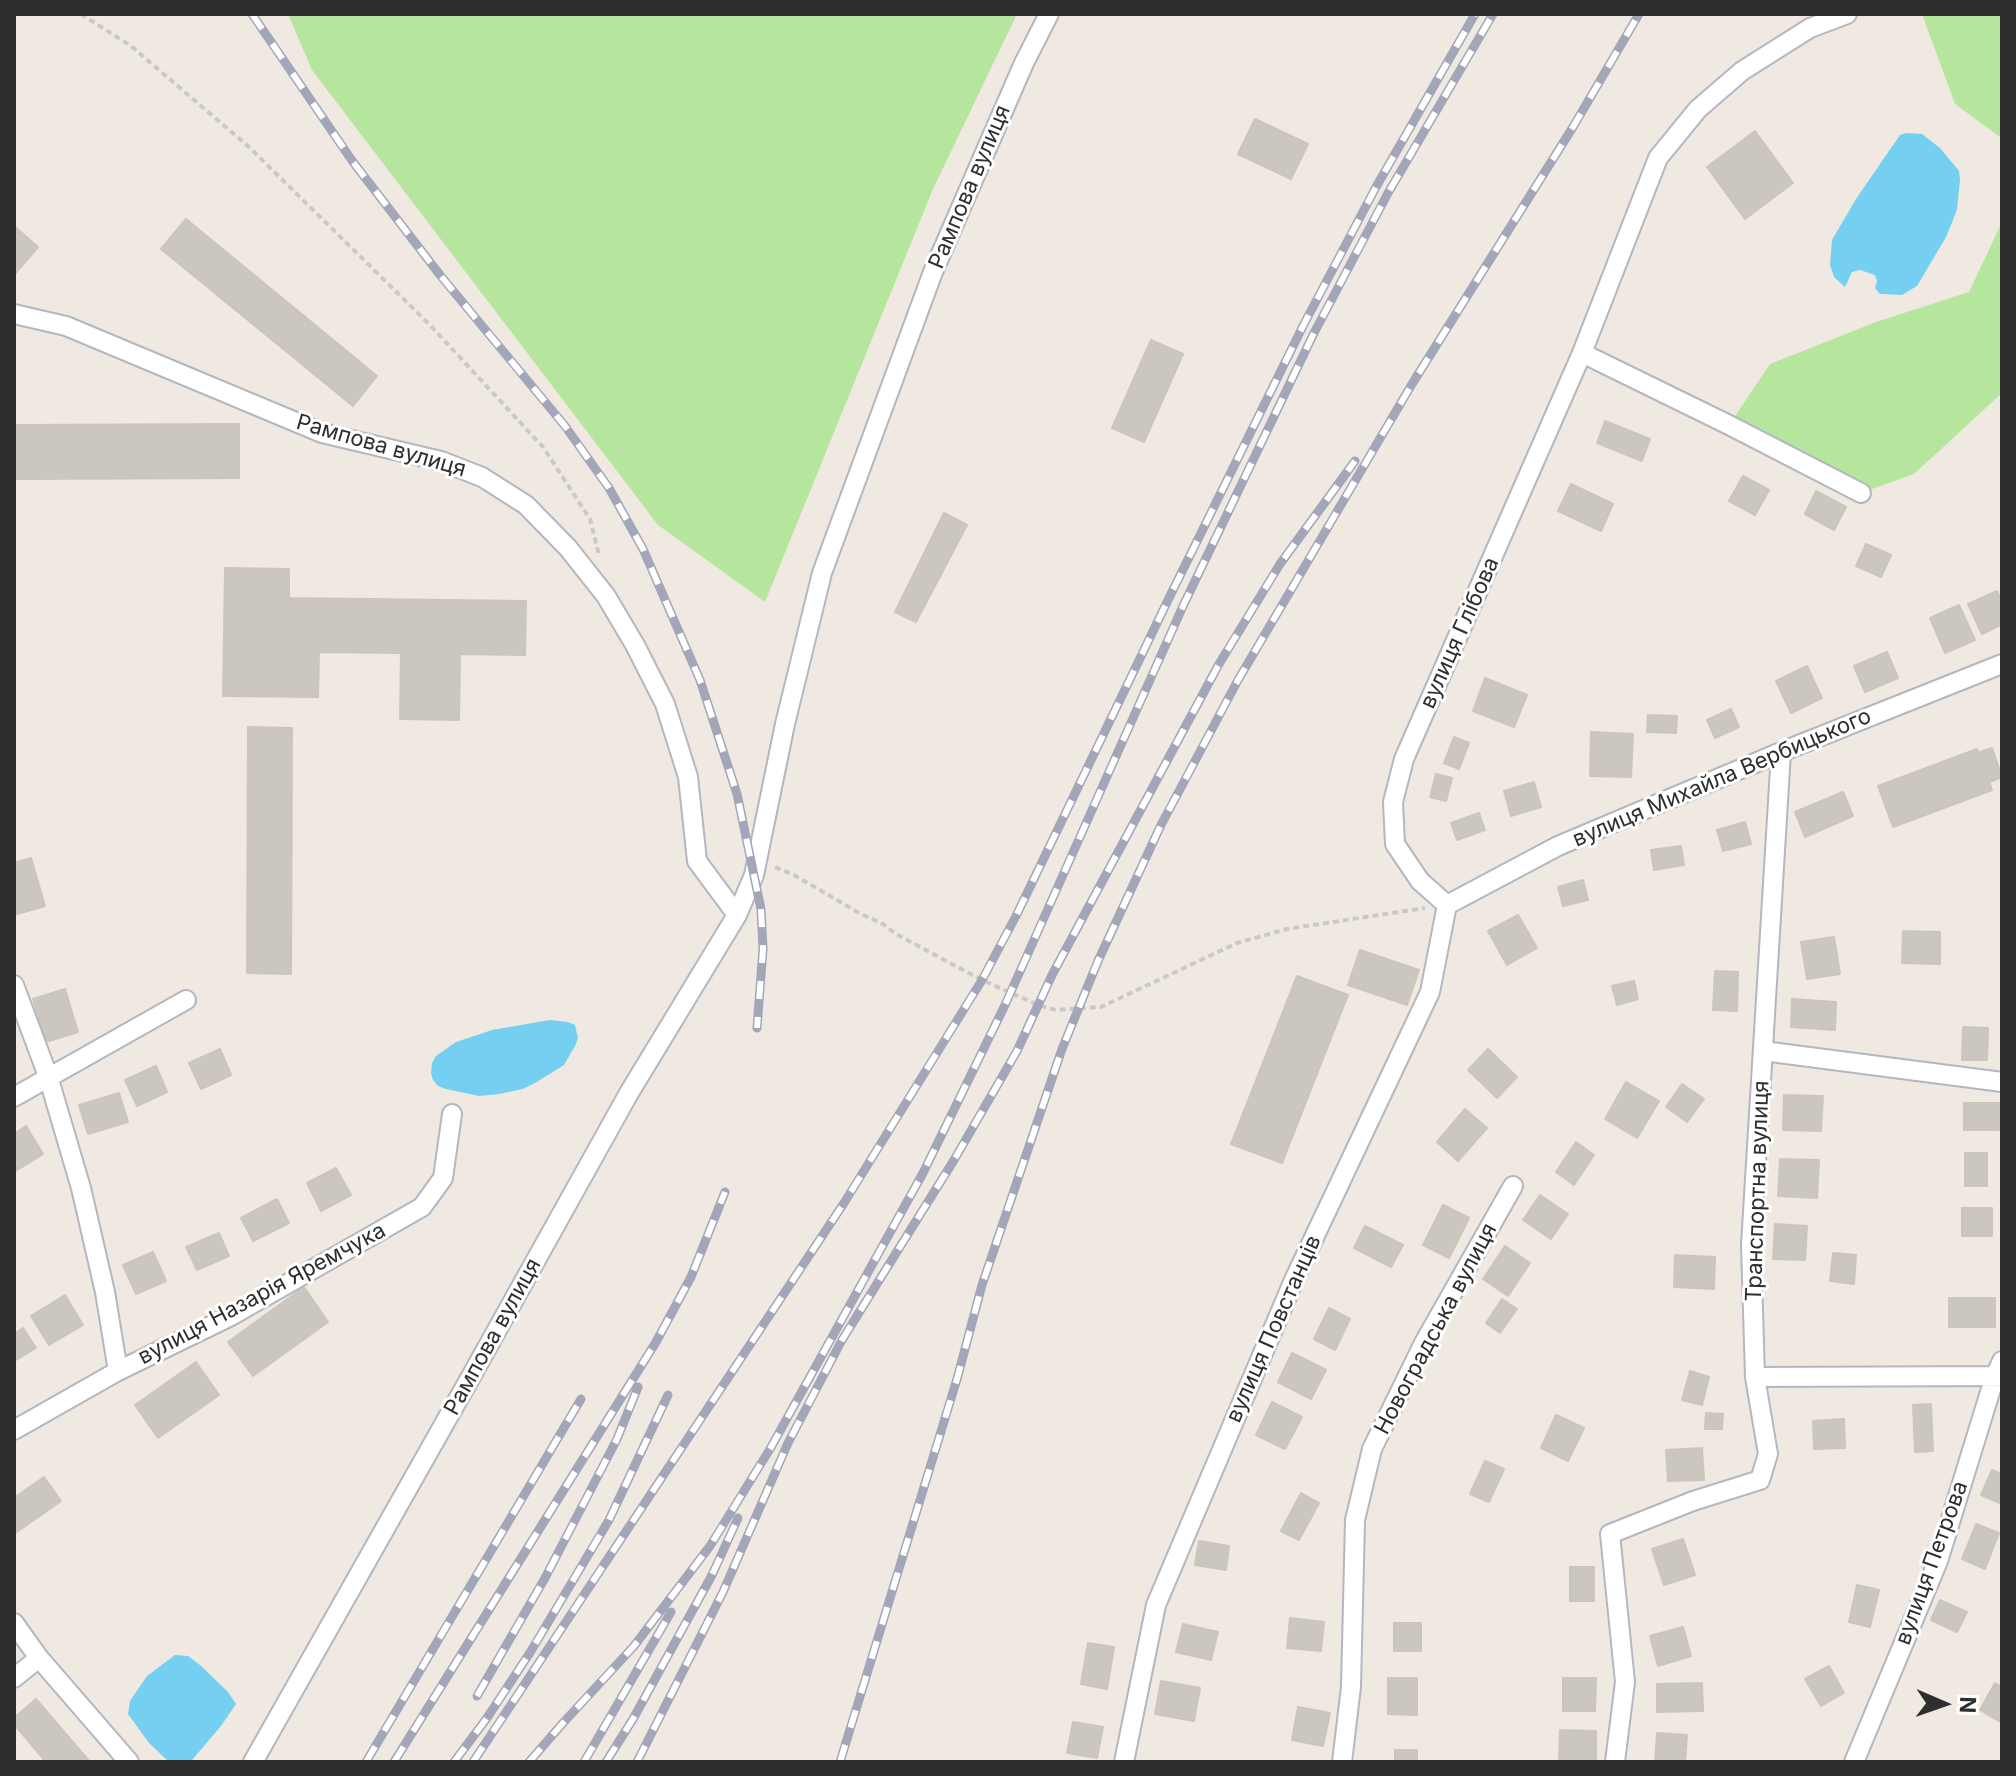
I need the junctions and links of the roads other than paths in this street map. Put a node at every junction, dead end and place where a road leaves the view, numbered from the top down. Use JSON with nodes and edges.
{"nodes":[{"id":1,"x":1049,"y":14,"type":"edge"},
{"id":2,"x":1847,"y":14,"type":"edge"},
{"id":3,"x":14,"y":314,"type":"edge"},
{"id":4,"x":1582,"y":353,"type":"junction"},
{"id":5,"x":1861,"y":493,"type":"dead end"},
{"id":6,"x":2002,"y":664,"type":"edge"},
{"id":7,"x":1781,"y":752,"type":"junction"},
{"id":8,"x":1447,"y":905,"type":"junction"},
{"id":9,"x":737,"y":915,"type":"junction"},
{"id":10,"x":14,"y":985,"type":"edge"},
{"id":11,"x":186,"y":1000,"type":"dead end"},
{"id":12,"x":1763,"y":1051,"type":"junction"},
{"id":13,"x":48,"y":1076,"type":"junction"},
{"id":14,"x":2002,"y":1082,"type":"edge"},
{"id":15,"x":14,"y":1097,"type":"edge"},
{"id":16,"x":452,"y":1114,"type":"dead end"},
{"id":17,"x":1513,"y":1186,"type":"dead end"},
{"id":18,"x":118,"y":1371,"type":"junction"},
{"id":19,"x":2000,"y":1371,"type":"edge"},
{"id":20,"x":1755,"y":1377,"type":"junction"},
{"id":21,"x":14,"y":1430,"type":"edge"},
{"id":22,"x":14,"y":1623,"type":"edge"},
{"id":23,"x":39,"y":1658,"type":"junction"},
{"id":24,"x":14,"y":1678,"type":"edge"},
{"id":25,"x":129,"y":1762,"type":"edge"},
{"id":26,"x":253,"y":1762,"type":"edge"},
{"id":27,"x":1124,"y":1762,"type":"edge"},
{"id":28,"x":1342,"y":1762,"type":"edge"},
{"id":29,"x":1615,"y":1762,"type":"edge"},
{"id":30,"x":1854,"y":1762,"type":"edge"}],
"edges":[{"from":1,"to":9,"type":"street","name":"Рампова вулиця"},
{"from":2,"to":4,"type":"street","name":"вулиця Глібова"},
{"from":3,"to":9,"type":"street","name":"Рампова вулиця"},
{"from":4,"to":5,"type":"street"},
{"from":4,"to":8,"type":"street","name":"вулиця Глібова"},
{"from":6,"to":7,"type":"street","name":"вулиця Михайла Вербицького"},
{"from":7,"to":8,"type":"street","name":"вулиця Михайла Вербицького"},
{"from":7,"to":12,"type":"street","name":"Транспортна вулиця"},
{"from":8,"to":27,"type":"street","name":"вулиця Повстанців"},
{"from":9,"to":26,"type":"street","name":"Рампова вулиця"},
{"from":10,"to":13,"type":"street"},
{"from":11,"to":13,"type":"street"},
{"from":12,"to":14,"type":"street"},
{"from":12,"to":20,"type":"street","name":"Транспортна вулиця"},
{"from":13,"to":15,"type":"street"},
{"from":13,"to":18,"type":"street"},
{"from":16,"to":18,"type":"street","name":"вулиця Назарія Яремчука"},
{"from":17,"to":28,"type":"street","name":"Новоградська вулиця"},
{"from":18,"to":21,"type":"street","name":"вулиця Назарія Яремчука"},
{"from":19,"to":20,"type":"street"},
{"from":19,"to":30,"type":"street","name":"вулиця Петрова"},
{"from":20,"to":29,"type":"street","name":"Транспортна вулиця"},
{"from":22,"to":23,"type":"street"},
{"from":23,"to":24,"type":"street"},
{"from":23,"to":25,"type":"street"}]}
